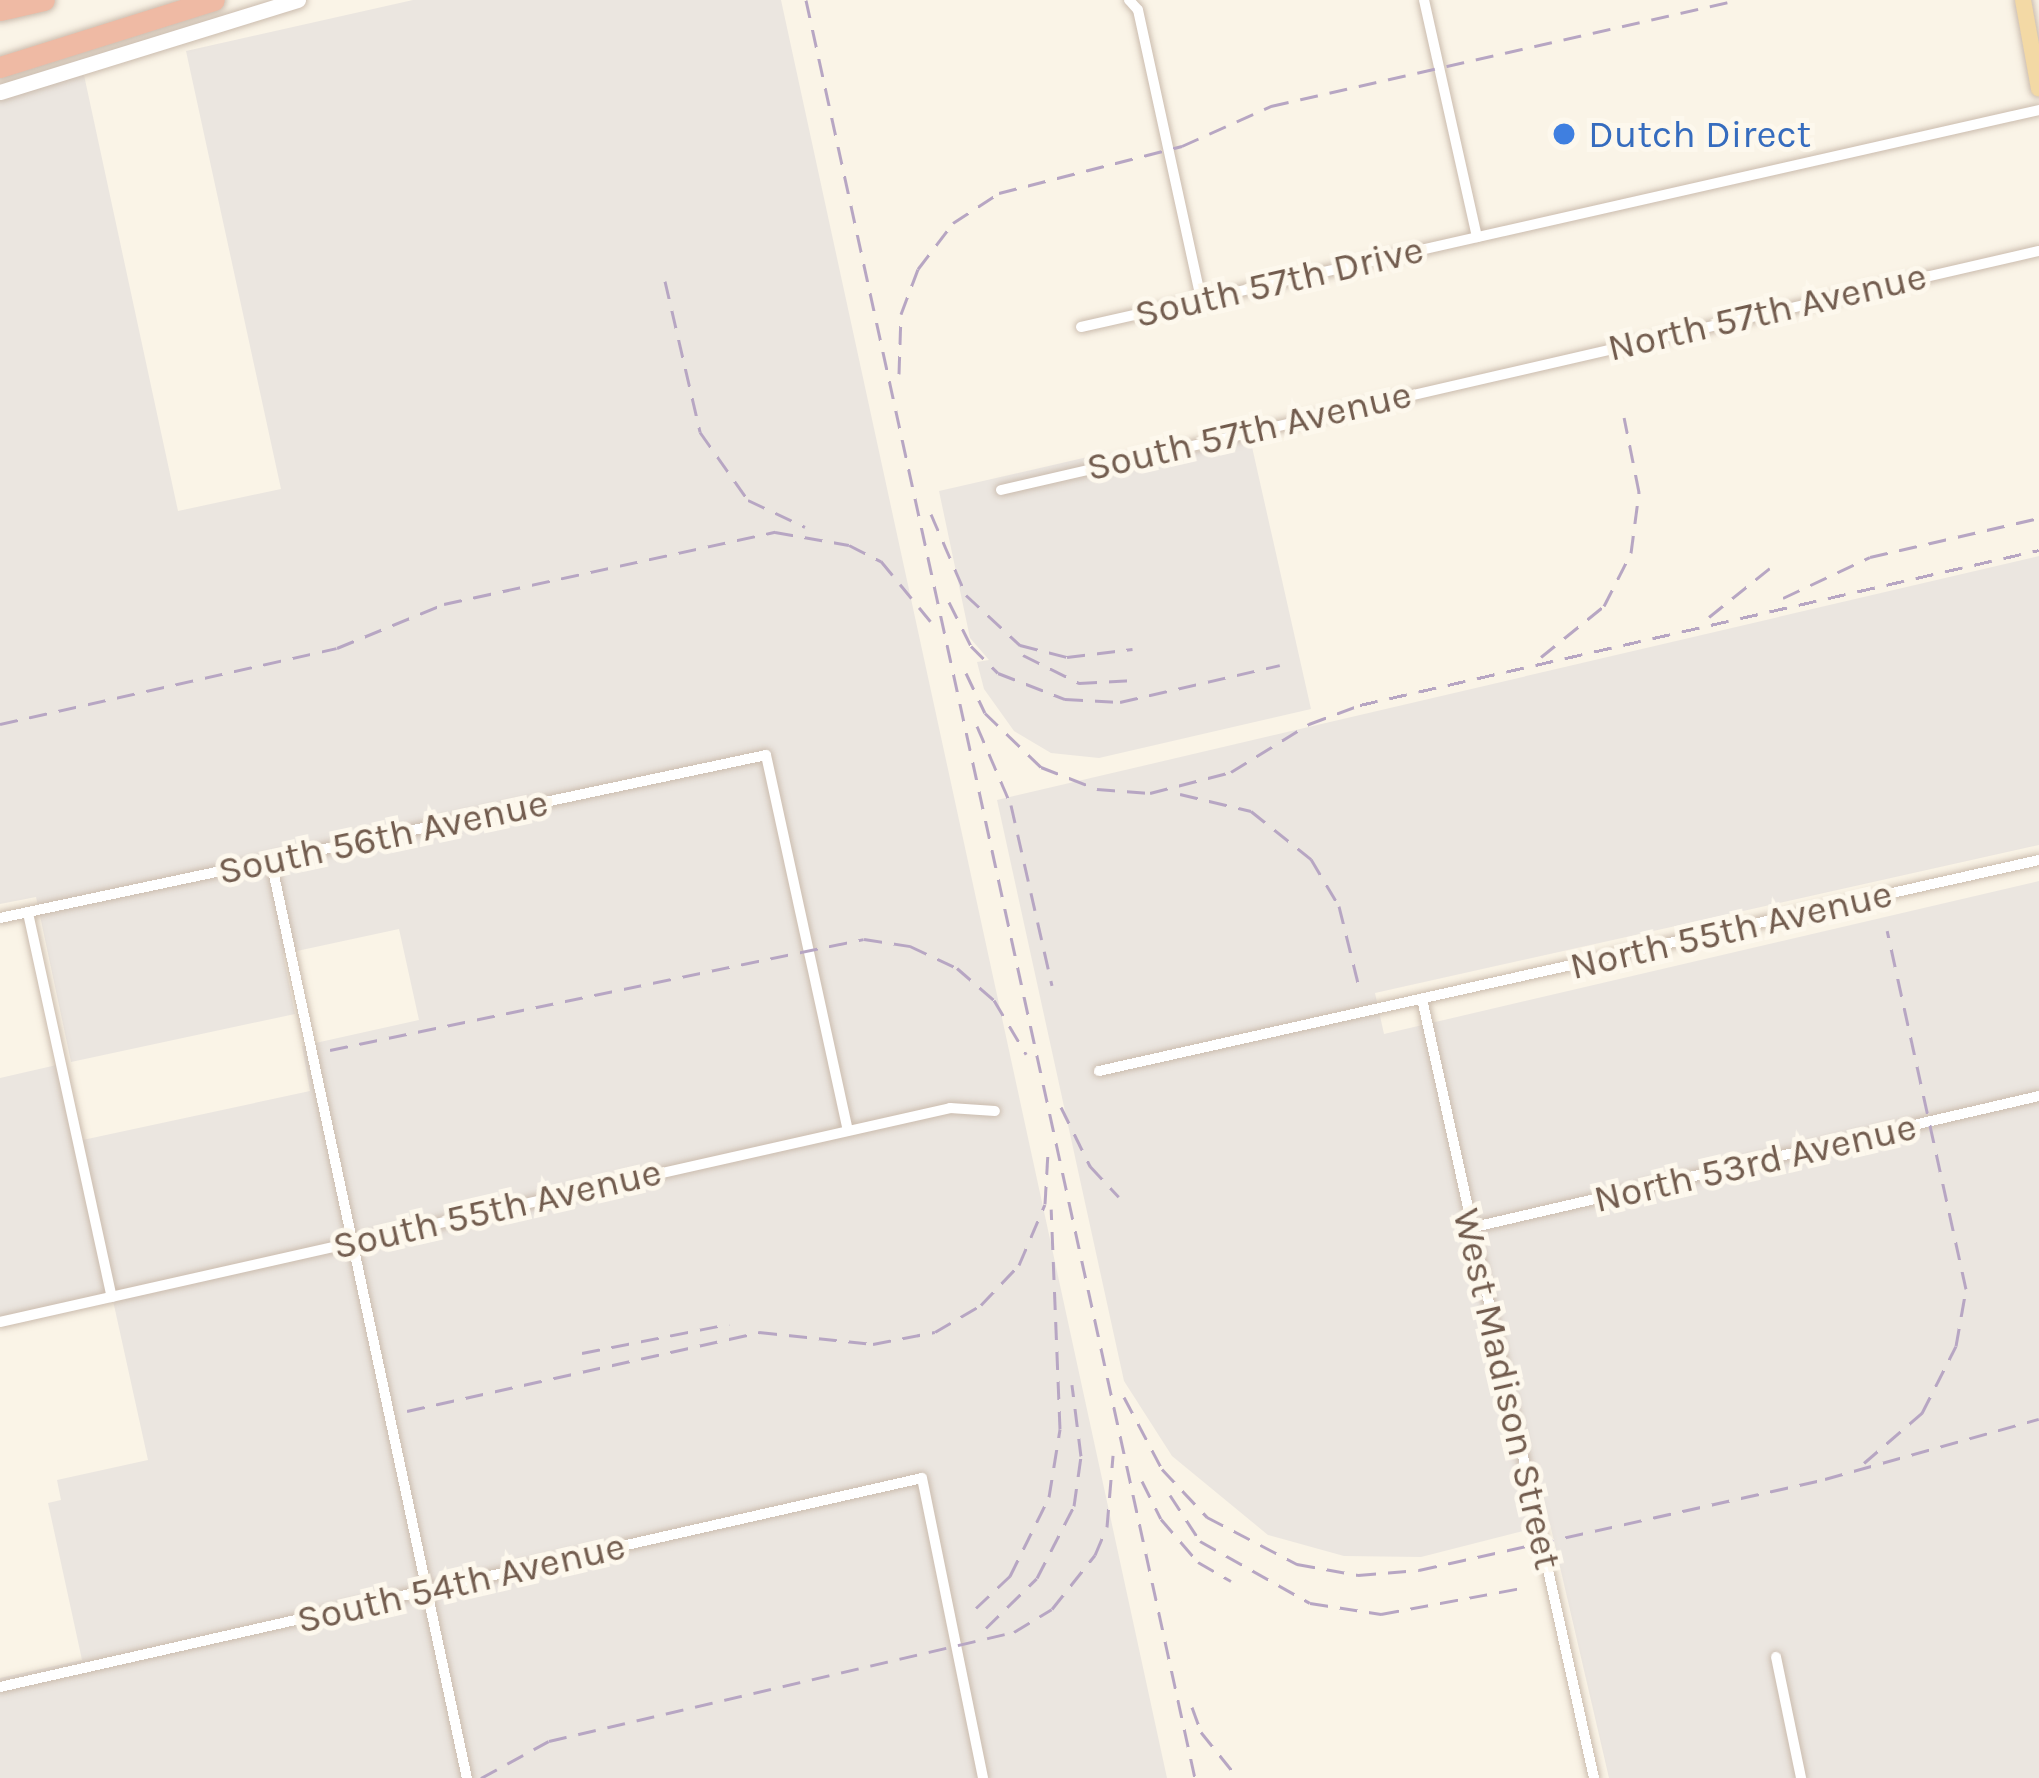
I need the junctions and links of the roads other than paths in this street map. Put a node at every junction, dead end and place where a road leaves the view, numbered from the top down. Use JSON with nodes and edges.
{"nodes":[{"id":1,"x":44,"y":0,"type":"edge"},
{"id":2,"x":214,"y":0,"type":"edge"},
{"id":3,"x":298,"y":0,"type":"edge"},
{"id":4,"x":1129,"y":0,"type":"edge"},
{"id":5,"x":1424,"y":0,"type":"edge"},
{"id":6,"x":2024,"y":0,"type":"edge"},
{"id":7,"x":0,"y":10,"type":"edge"},
{"id":8,"x":0,"y":68,"type":"edge"},
{"id":9,"x":2039,"y":89,"type":"edge"},
{"id":10,"x":0,"y":92,"type":"edge"},
{"id":11,"x":2039,"y":110,"type":"edge"},
{"id":12,"x":1477,"y":237,"type":"junction"},
{"id":13,"x":2039,"y":251,"type":"edge"},
{"id":14,"x":1201,"y":299,"type":"junction"},
{"id":15,"x":1081,"y":327,"type":"dead end"},
{"id":16,"x":1496,"y":374,"type":"joint"},
{"id":17,"x":1001,"y":490,"type":"dead end"},
{"id":18,"x":2039,"y":860,"type":"edge"},
{"id":19,"x":271,"y":861,"type":"junction"},
{"id":20,"x":28,"y":913,"type":"junction"},
{"id":21,"x":0,"y":919,"type":"edge"},
{"id":22,"x":1422,"y":999,"type":"junction"},
{"id":23,"x":1100,"y":1071,"type":"dead end"},
{"id":24,"x":2039,"y":1096,"type":"edge"},
{"id":25,"x":995,"y":1111,"type":"dead end"},
{"id":26,"x":848,"y":1130,"type":"junction"},
{"id":27,"x":1470,"y":1228,"type":"junction"},
{"id":28,"x":352,"y":1241,"type":"junction"},
{"id":29,"x":112,"y":1297,"type":"junction"},
{"id":30,"x":0,"y":1322,"type":"edge"},
{"id":31,"x":428,"y":1592,"type":"junction"},
{"id":32,"x":1776,"y":1657,"type":"dead end"},
{"id":33,"x":0,"y":1688,"type":"edge"},
{"id":34,"x":467,"y":1778,"type":"edge"},
{"id":35,"x":983,"y":1778,"type":"edge"},
{"id":36,"x":1594,"y":1778,"type":"edge"},
{"id":37,"x":1801,"y":1778,"type":"edge"}],
"edges":[{"from":1,"to":7,"type":"highway"},
{"from":2,"to":8,"type":"highway"},
{"from":3,"to":10,"type":"main road"},
{"from":4,"to":14,"type":"street"},
{"from":5,"to":12,"type":"street"},
{"from":6,"to":9,"type":"main road"},
{"from":11,"to":12,"type":"street","name":"South 57th Drive"},
{"from":12,"to":14,"type":"street","name":"South 57th Drive"},
{"from":13,"to":16,"type":"street","name":"North 57th Avenue"},
{"from":14,"to":15,"type":"street","name":"South 57th Drive"},
{"from":16,"to":17,"type":"street","name":"South 57th Avenue"},
{"from":18,"to":22,"type":"street","name":"North 55th Avenue"},
{"from":19,"to":20,"type":"street","name":"South 56th Avenue"},
{"from":19,"to":26,"type":"street","name":"South 56th Avenue"},
{"from":19,"to":28,"type":"street"},
{"from":20,"to":21,"type":"street","name":"South 56th Avenue"},
{"from":20,"to":29,"type":"street"},
{"from":22,"to":23,"type":"street"},
{"from":22,"to":27,"type":"street","name":"West Madison Street"},
{"from":24,"to":27,"type":"street","name":"North 53rd Avenue"},
{"from":25,"to":26,"type":"street","name":"South 55th Avenue"},
{"from":26,"to":28,"type":"street","name":"South 55th Avenue"},
{"from":27,"to":36,"type":"street","name":"West Madison Street"},
{"from":28,"to":29,"type":"street","name":"South 55th Avenue"},
{"from":28,"to":31,"type":"street"},
{"from":29,"to":30,"type":"street","name":"South 55th Avenue"},
{"from":31,"to":33,"type":"street","name":"South 54th Avenue"},
{"from":31,"to":34,"type":"street"},
{"from":31,"to":35,"type":"street","name":"South 54th Avenue"},
{"from":32,"to":37,"type":"street"}]}
